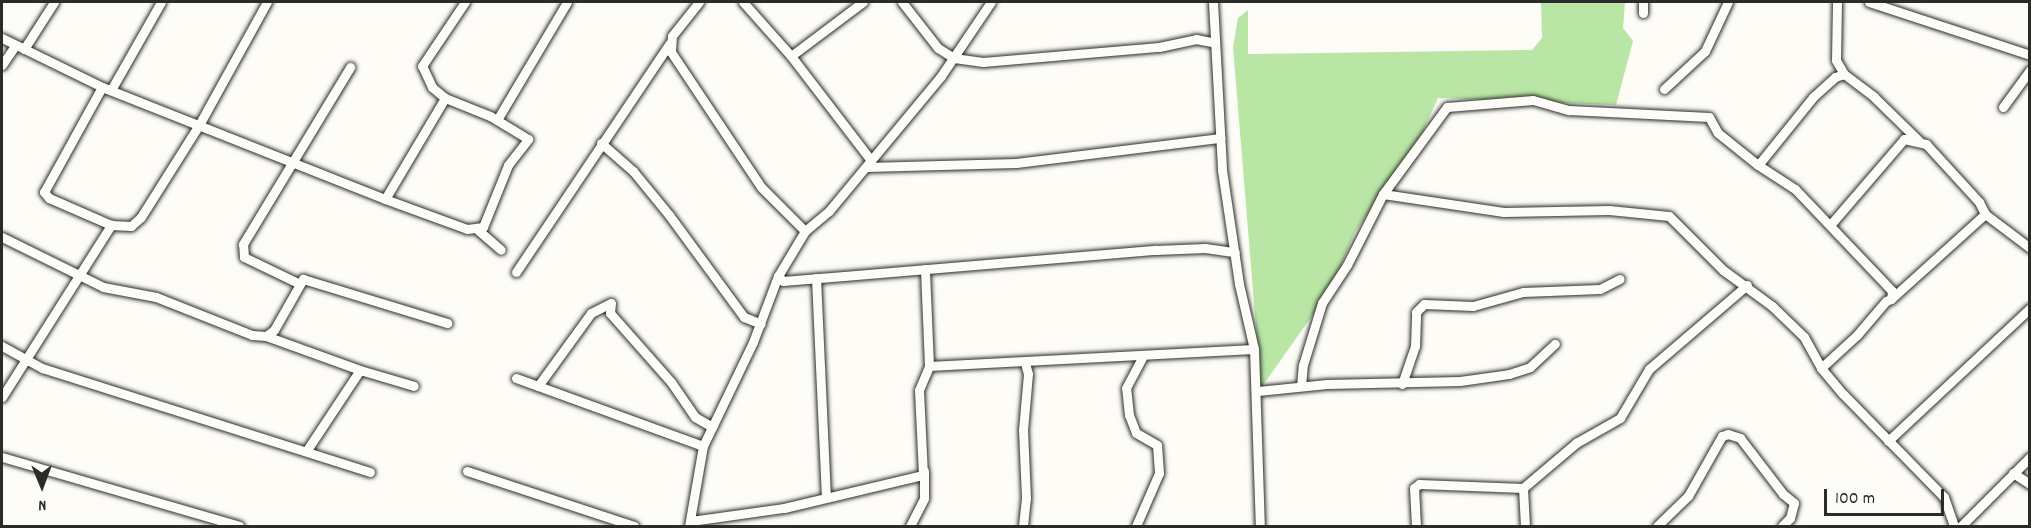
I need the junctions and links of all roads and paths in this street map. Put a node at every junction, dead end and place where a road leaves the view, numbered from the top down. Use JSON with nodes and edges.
{"nodes":[{"id":1,"x":54,"y":2,"type":"edge"},
{"id":2,"x":161,"y":2,"type":"edge"},
{"id":3,"x":267,"y":2,"type":"edge"},
{"id":4,"x":465,"y":2,"type":"edge"},
{"id":5,"x":567,"y":2,"type":"edge"},
{"id":6,"x":699,"y":2,"type":"edge"},
{"id":7,"x":743,"y":2,"type":"edge"},
{"id":8,"x":862,"y":2,"type":"edge"},
{"id":9,"x":902,"y":2,"type":"edge"},
{"id":10,"x":992,"y":2,"type":"edge"},
{"id":11,"x":1213,"y":2,"type":"edge"},
{"id":12,"x":1643,"y":2,"type":"edge"},
{"id":13,"x":1728,"y":2,"type":"edge"},
{"id":14,"x":1837,"y":2,"type":"edge"},
{"id":15,"x":1869,"y":2,"type":"edge"},
{"id":16,"x":1643,"y":13,"type":"dead end"},
{"id":17,"x":2,"y":38,"type":"edge"},
{"id":18,"x":1212,"y":42,"type":"junction"},
{"id":19,"x":669,"y":44,"type":"junction"},
{"id":20,"x":20,"y":48,"type":"junction"},
{"id":21,"x":2030,"y":54,"type":"edge"},
{"id":22,"x":791,"y":56,"type":"junction"},
{"id":23,"x":954,"y":58,"type":"junction"},
{"id":24,"x":2,"y":65,"type":"edge"},
{"id":25,"x":350,"y":67,"type":"dead end"},
{"id":26,"x":2030,"y":70,"type":"edge"},
{"id":27,"x":1844,"y":74,"type":"junction"},
{"id":28,"x":106,"y":88,"type":"junction"},
{"id":29,"x":1664,"y":89,"type":"dead end"},
{"id":30,"x":445,"y":98,"type":"junction"},
{"id":31,"x":2003,"y":107,"type":"dead end"},
{"id":32,"x":497,"y":120,"type":"junction"},
{"id":33,"x":199,"y":125,"type":"junction"},
{"id":34,"x":1220,"y":138,"type":"junction"},
{"id":35,"x":1919,"y":141,"type":"junction"},
{"id":36,"x":601,"y":143,"type":"junction"},
{"id":37,"x":293,"y":162,"type":"junction"},
{"id":38,"x":868,"y":163,"type":"junction"},
{"id":39,"x":1759,"y":164,"type":"junction"},
{"id":40,"x":1383,"y":194,"type":"junction"},
{"id":41,"x":385,"y":199,"type":"junction"},
{"id":42,"x":1985,"y":214,"type":"junction"},
{"id":43,"x":1831,"y":224,"type":"junction"},
{"id":44,"x":111,"y":225,"type":"junction"},
{"id":45,"x":478,"y":230,"type":"junction"},
{"id":46,"x":806,"y":231,"type":"junction"},
{"id":47,"x":2,"y":237,"type":"edge"},
{"id":48,"x":2030,"y":248,"type":"edge"},
{"id":49,"x":501,"y":250,"type":"dead end"},
{"id":50,"x":1235,"y":252,"type":"junction"},
{"id":51,"x":925,"y":269,"type":"junction"},
{"id":52,"x":516,"y":272,"type":"dead end"},
{"id":53,"x":778,"y":276,"type":"junction"},
{"id":54,"x":81,"y":278,"type":"junction"},
{"id":55,"x":816,"y":278,"type":"junction"},
{"id":56,"x":1620,"y":279,"type":"dead end"},
{"id":57,"x":298,"y":283,"type":"junction"},
{"id":58,"x":1747,"y":285,"type":"junction"},
{"id":59,"x":1891,"y":299,"type":"junction"},
{"id":60,"x":2030,"y":308,"type":"edge"},
{"id":61,"x":447,"y":323,"type":"dead end"},
{"id":62,"x":761,"y":324,"type":"junction"},
{"id":63,"x":266,"y":336,"type":"junction"},
{"id":64,"x":1555,"y":344,"type":"dead end"},
{"id":65,"x":2,"y":346,"type":"edge"},
{"id":66,"x":1254,"y":350,"type":"junction"},
{"id":67,"x":1142,"y":358,"type":"junction"},
{"id":68,"x":26,"y":359,"type":"junction"},
{"id":69,"x":1024,"y":363,"type":"junction"},
{"id":70,"x":928,"y":366,"type":"junction"},
{"id":71,"x":1821,"y":368,"type":"junction"},
{"id":72,"x":360,"y":370,"type":"junction"},
{"id":73,"x":516,"y":378,"type":"dead end"},
{"id":74,"x":1402,"y":384,"type":"junction"},
{"id":75,"x":414,"y":386,"type":"dead end"},
{"id":76,"x":538,"y":386,"type":"junction"},
{"id":77,"x":1301,"y":386,"type":"junction"},
{"id":78,"x":1257,"y":391,"type":"junction"},
{"id":79,"x":2,"y":397,"type":"edge"},
{"id":80,"x":712,"y":427,"type":"junction"},
{"id":81,"x":1888,"y":441,"type":"junction"},
{"id":82,"x":704,"y":446,"type":"junction"},
{"id":83,"x":307,"y":450,"type":"junction"},
{"id":84,"x":2,"y":458,"type":"edge"},
{"id":85,"x":2030,"y":458,"type":"edge"},
{"id":86,"x":923,"y":466,"type":"junction"},
{"id":87,"x":467,"y":471,"type":"dead end"},
{"id":88,"x":370,"y":472,"type":"dead end"},
{"id":89,"x":2013,"y":473,"type":"junction"},
{"id":90,"x":2030,"y":484,"type":"edge"},
{"id":91,"x":1523,"y":488,"type":"junction"},
{"id":92,"x":825,"y":496,"type":"junction"},
{"id":93,"x":690,"y":524,"type":"edge"},
{"id":94,"x":239,"y":526,"type":"edge"},
{"id":95,"x":634,"y":526,"type":"edge"},
{"id":96,"x":910,"y":526,"type":"edge"},
{"id":97,"x":1023,"y":526,"type":"edge"},
{"id":98,"x":1136,"y":526,"type":"edge"},
{"id":99,"x":1260,"y":526,"type":"edge"},
{"id":100,"x":1416,"y":526,"type":"edge"},
{"id":101,"x":1525,"y":526,"type":"edge"},
{"id":102,"x":1657,"y":526,"type":"edge"},
{"id":103,"x":1782,"y":526,"type":"edge"},
{"id":104,"x":1954,"y":526,"type":"edge"},
{"id":105,"x":1960,"y":526,"type":"edge"}],
"edges":[{"from":1,"to":20,"type":"street"},
{"from":2,"to":28,"type":"street"},
{"from":3,"to":33,"type":"street"},
{"from":4,"to":30,"type":"street"},
{"from":5,"to":32,"type":"street"},
{"from":6,"to":19,"type":"street"},
{"from":7,"to":22,"type":"street"},
{"from":8,"to":22,"type":"street"},
{"from":9,"to":23,"type":"street"},
{"from":10,"to":23,"type":"street"},
{"from":11,"to":18,"type":"street"},
{"from":12,"to":16,"type":"street"},
{"from":13,"to":29,"type":"street"},
{"from":14,"to":27,"type":"street"},
{"from":15,"to":21,"type":"street"},
{"from":17,"to":20,"type":"street"},
{"from":18,"to":23,"type":"street"},
{"from":18,"to":34,"type":"street"},
{"from":19,"to":36,"type":"street"},
{"from":19,"to":46,"type":"street"},
{"from":20,"to":24,"type":"street"},
{"from":20,"to":28,"type":"street"},
{"from":22,"to":38,"type":"street"},
{"from":23,"to":38,"type":"street"},
{"from":25,"to":37,"type":"street"},
{"from":26,"to":31,"type":"street"},
{"from":27,"to":35,"type":"street"},
{"from":27,"to":39,"type":"street"},
{"from":28,"to":33,"type":"street"},
{"from":28,"to":44,"type":"street"},
{"from":30,"to":32,"type":"street"},
{"from":30,"to":41,"type":"street"},
{"from":32,"to":45,"type":"street"},
{"from":33,"to":37,"type":"street"},
{"from":33,"to":44,"type":"street"},
{"from":34,"to":38,"type":"street"},
{"from":34,"to":50,"type":"street"},
{"from":35,"to":42,"type":"street"},
{"from":35,"to":43,"type":"street"},
{"from":36,"to":52,"type":"street"},
{"from":36,"to":62,"type":"street"},
{"from":37,"to":41,"type":"street"},
{"from":37,"to":57,"type":"street"},
{"from":38,"to":46,"type":"street"},
{"from":39,"to":40,"type":"street"},
{"from":39,"to":43,"type":"street"},
{"from":40,"to":58,"type":"street"},
{"from":40,"to":77,"type":"street"},
{"from":41,"to":45,"type":"street"},
{"from":42,"to":48,"type":"street"},
{"from":42,"to":59,"type":"street"},
{"from":43,"to":59,"type":"street"},
{"from":44,"to":54,"type":"street"},
{"from":45,"to":49,"type":"street"},
{"from":46,"to":53,"type":"street"},
{"from":47,"to":54,"type":"street"},
{"from":50,"to":51,"type":"street"},
{"from":50,"to":66,"type":"street"},
{"from":51,"to":55,"type":"street"},
{"from":51,"to":70,"type":"street"},
{"from":53,"to":55,"type":"street"},
{"from":53,"to":62,"type":"street"},
{"from":54,"to":63,"type":"street"},
{"from":54,"to":68,"type":"street"},
{"from":55,"to":92,"type":"street"},
{"from":56,"to":74,"type":"street"},
{"from":57,"to":61,"type":"street"},
{"from":57,"to":63,"type":"street"},
{"from":58,"to":71,"type":"street"},
{"from":58,"to":91,"type":"street"},
{"from":59,"to":71,"type":"street"},
{"from":60,"to":81,"type":"street"},
{"from":62,"to":80,"type":"street"},
{"from":63,"to":72,"type":"street"},
{"from":64,"to":74,"type":"street"},
{"from":65,"to":68,"type":"street"},
{"from":66,"to":67,"type":"street"},
{"from":66,"to":78,"type":"street"},
{"from":67,"to":69,"type":"street"},
{"from":67,"to":98,"type":"street"},
{"from":68,"to":79,"type":"street"},
{"from":68,"to":83,"type":"street"},
{"from":69,"to":70,"type":"street"},
{"from":69,"to":97,"type":"street"},
{"from":70,"to":86,"type":"street"},
{"from":71,"to":81,"type":"street"},
{"from":72,"to":75,"type":"street"},
{"from":72,"to":83,"type":"street"},
{"from":73,"to":76,"type":"street"},
{"from":74,"to":77,"type":"street"},
{"from":76,"to":80,"type":"street"},
{"from":76,"to":82,"type":"street"},
{"from":77,"to":78,"type":"street"},
{"from":78,"to":99,"type":"street"},
{"from":80,"to":82,"type":"street"},
{"from":81,"to":104,"type":"street"},
{"from":82,"to":93,"type":"street"},
{"from":83,"to":88,"type":"street"},
{"from":84,"to":94,"type":"street"},
{"from":85,"to":89,"type":"street"},
{"from":86,"to":92,"type":"street"},
{"from":86,"to":96,"type":"street"},
{"from":87,"to":95,"type":"street"},
{"from":89,"to":90,"type":"street"},
{"from":89,"to":105,"type":"street"},
{"from":91,"to":100,"type":"street"},
{"from":91,"to":101,"type":"street"},
{"from":92,"to":93,"type":"street"},
{"from":102,"to":103,"type":"street"}]}
